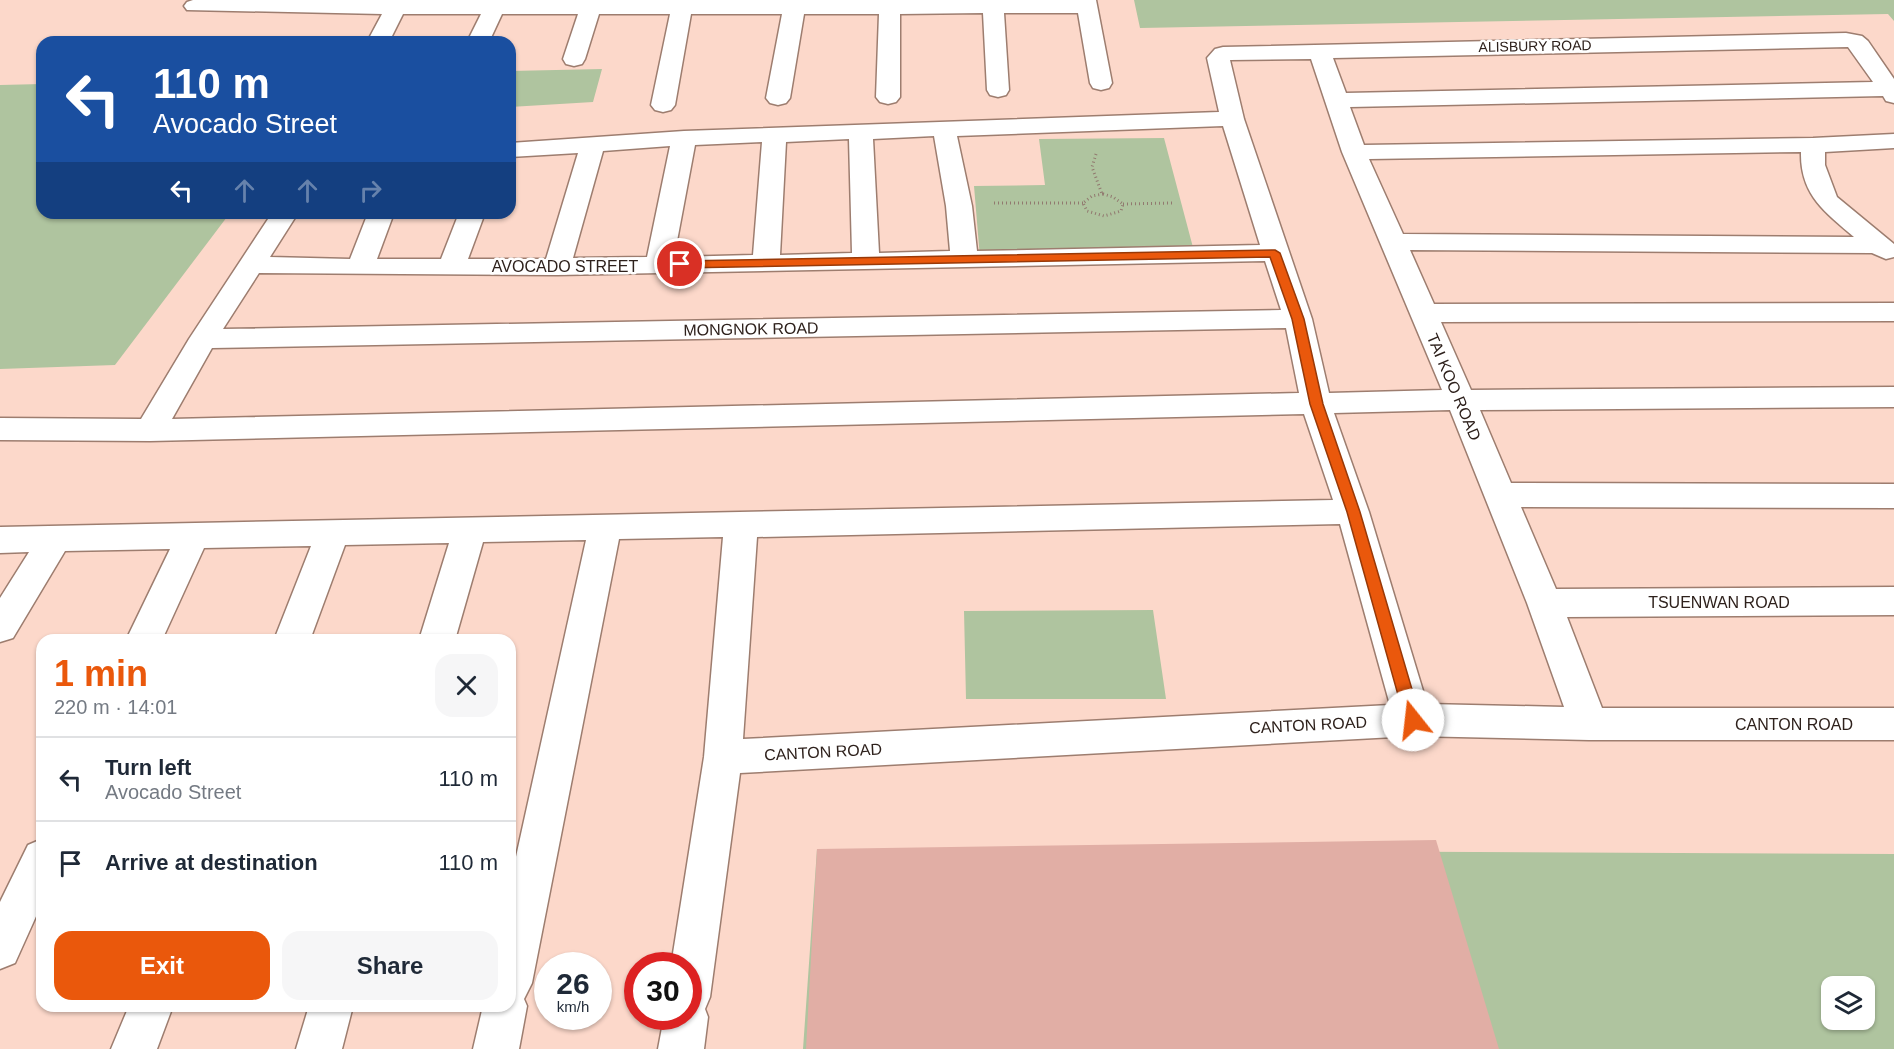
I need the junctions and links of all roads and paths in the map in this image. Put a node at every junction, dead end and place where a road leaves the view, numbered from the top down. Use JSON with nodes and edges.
{"nodes":[{"id":1,"x":196,"y":3,"type":"edge"},
{"id":2,"x":1087,"y":4,"type":"edge"},
{"id":3,"x":396,"y":8,"type":"junction"},
{"id":4,"x":494,"y":8,"type":"junction"},
{"id":5,"x":590,"y":8,"type":"junction"},
{"id":6,"x":682,"y":8,"type":"junction"},
{"id":7,"x":794,"y":8,"type":"junction"},
{"id":8,"x":890,"y":8,"type":"junction"},
{"id":9,"x":993,"y":8,"type":"junction"},
{"id":10,"x":381,"y":36,"type":"edge"},
{"id":11,"x":481,"y":36,"type":"edge"},
{"id":12,"x":1320,"y":51,"type":"junction"},
{"id":13,"x":574,"y":59,"type":"dead end"},
{"id":14,"x":1101,"y":83,"type":"dead end"},
{"id":15,"x":999,"y":90,"type":"dead end"},
{"id":16,"x":1893,"y":93,"type":"edge"},
{"id":17,"x":778,"y":98,"type":"dead end"},
{"id":18,"x":888,"y":98,"type":"dead end"},
{"id":19,"x":1336,"y":100,"type":"junction"},
{"id":20,"x":663,"y":105,"type":"dead end"},
{"id":21,"x":1232,"y":119,"type":"junction"},
{"id":22,"x":1084,"y":123,"type":"junction"},
{"id":23,"x":944,"y":128,"type":"junction"},
{"id":24,"x":861,"y":131,"type":"junction"},
{"id":25,"x":774,"y":136,"type":"junction"},
{"id":26,"x":684,"y":138,"type":"junction"},
{"id":27,"x":1894,"y":141,"type":"edge"},
{"id":28,"x":593,"y":143,"type":"junction"},
{"id":29,"x":1813,"y":145,"type":"junction"},
{"id":30,"x":516,"y":149,"type":"edge"},
{"id":31,"x":1354,"y":152,"type":"junction"},
{"id":32,"x":1102,"y":194,"type":"junction"},
{"id":33,"x":1083,"y":202,"type":"junction"},
{"id":34,"x":1173,"y":203,"type":"dead end"},
{"id":35,"x":1123,"y":204,"type":"junction"},
{"id":36,"x":959,"y":206,"type":"junction"},
{"id":37,"x":281,"y":219,"type":"edge"},
{"id":38,"x":379,"y":219,"type":"edge"},
{"id":39,"x":470,"y":219,"type":"edge"},
{"id":40,"x":1394,"y":242,"type":"junction"},
{"id":41,"x":1886,"y":251,"type":"edge"},
{"id":42,"x":1275,"y":253,"type":"junction"},
{"id":43,"x":964,"y":259,"type":"junction"},
{"id":44,"x":866,"y":260,"type":"junction"},
{"id":45,"x":766,"y":263,"type":"junction"},
{"id":46,"x":251,"y":265,"type":"junction"},
{"id":47,"x":659,"y":265,"type":"junction"},
{"id":48,"x":452,"y":266,"type":"junction"},
{"id":49,"x":360,"y":267,"type":"junction"},
{"id":50,"x":558,"y":267,"type":"junction"},
{"id":51,"x":1894,"y":312,"type":"edge"},
{"id":52,"x":1422,"y":313,"type":"junction"},
{"id":53,"x":1298,"y":319,"type":"junction"},
{"id":54,"x":203,"y":339,"type":"junction"},
{"id":55,"x":1894,"y":396,"type":"edge"},
{"id":56,"x":1461,"y":400,"type":"junction"},
{"id":57,"x":1316,"y":404,"type":"junction"},
{"id":58,"x":0,"y":429,"type":"edge"},
{"id":59,"x":150,"y":430,"type":"junction"},
{"id":60,"x":1499,"y":495,"type":"junction"},
{"id":61,"x":1894,"y":496,"type":"edge"},
{"id":62,"x":1353,"y":512,"type":"junction"},
{"id":63,"x":741,"y":526,"type":"junction"},
{"id":64,"x":605,"y":527,"type":"junction"},
{"id":65,"x":469,"y":532,"type":"junction"},
{"id":66,"x":333,"y":534,"type":"junction"},
{"id":67,"x":194,"y":535,"type":"junction"},
{"id":68,"x":55,"y":539,"type":"junction"},
{"id":69,"x":0,"y":540,"type":"edge"},
{"id":70,"x":1894,"y":602,"type":"edge"},
{"id":71,"x":1544,"y":603,"type":"junction"},
{"id":72,"x":0,"y":628,"type":"edge"},
{"id":73,"x":147,"y":634,"type":"edge"},
{"id":74,"x":294,"y":634,"type":"edge"},
{"id":75,"x":439,"y":634,"type":"edge"},
{"id":76,"x":1413,"y":720,"type":"junction"},
{"id":77,"x":1589,"y":724,"type":"junction"},
{"id":78,"x":1894,"y":724,"type":"edge"},
{"id":79,"x":723,"y":758,"type":"junction"},
{"id":80,"x":36,"y":871,"type":"edge"},
{"id":81,"x":0,"y":948,"type":"edge"},
{"id":82,"x":695,"y":952,"type":"edge"},
{"id":83,"x":516,"y":954,"type":"edge"},
{"id":84,"x":149,"y":1012,"type":"edge"},
{"id":85,"x":329,"y":1012,"type":"edge"},
{"id":86,"x":504,"y":1012,"type":"edge"},
{"id":87,"x":684,"y":1030,"type":"edge"},
{"id":88,"x":134,"y":1049,"type":"edge"},
{"id":89,"x":319,"y":1049,"type":"edge"},
{"id":90,"x":496,"y":1049,"type":"edge"},
{"id":91,"x":681,"y":1049,"type":"edge"}],
"edges":[{"from":1,"to":3,"type":"street"},
{"from":2,"to":9,"type":"street"},
{"from":2,"to":14,"type":"street"},
{"from":3,"to":4,"type":"street"},
{"from":3,"to":10,"type":"street"},
{"from":4,"to":5,"type":"street"},
{"from":4,"to":11,"type":"street"},
{"from":5,"to":6,"type":"street"},
{"from":5,"to":13,"type":"street"},
{"from":6,"to":7,"type":"street"},
{"from":6,"to":20,"type":"street"},
{"from":7,"to":8,"type":"street"},
{"from":7,"to":17,"type":"street"},
{"from":8,"to":9,"type":"street"},
{"from":8,"to":18,"type":"street"},
{"from":9,"to":15,"type":"street"},
{"from":12,"to":16,"type":"street","name":"ALISBURY ROAD"},
{"from":12,"to":19,"type":"street","name":"TAI KOO ROAD"},
{"from":12,"to":21,"type":"street","name":"ALISBURY ROAD"},
{"from":16,"to":19,"type":"street"},
{"from":19,"to":31,"type":"street","name":"TAI KOO ROAD"},
{"from":21,"to":22,"type":"street"},
{"from":21,"to":42,"type":"street"},
{"from":22,"to":23,"type":"street"},
{"from":22,"to":32,"type":"path"},
{"from":23,"to":24,"type":"street"},
{"from":23,"to":36,"type":"street"},
{"from":24,"to":25,"type":"street"},
{"from":24,"to":44,"type":"street"},
{"from":25,"to":26,"type":"street"},
{"from":25,"to":45,"type":"street"},
{"from":26,"to":28,"type":"street"},
{"from":26,"to":47,"type":"street"},
{"from":27,"to":29,"type":"street"},
{"from":28,"to":30,"type":"street"},
{"from":28,"to":50,"type":"street"},
{"from":29,"to":31,"type":"street"},
{"from":29,"to":41,"type":"street"},
{"from":31,"to":40,"type":"street","name":"TAI KOO ROAD"},
{"from":32,"to":33,"type":"path"},
{"from":32,"to":35,"type":"path"},
{"from":33,"to":35,"type":"path"},
{"from":33,"to":36,"type":"path"},
{"from":34,"to":35,"type":"path"},
{"from":36,"to":43,"type":"street"},
{"from":37,"to":46,"type":"street"},
{"from":38,"to":49,"type":"street"},
{"from":39,"to":48,"type":"street"},
{"from":40,"to":41,"type":"street"},
{"from":40,"to":52,"type":"street","name":"TAI KOO ROAD"},
{"from":42,"to":43,"type":"street","name":"AVOCADO STREET"},
{"from":42,"to":53,"type":"street"},
{"from":43,"to":44,"type":"street","name":"AVOCADO STREET"},
{"from":44,"to":45,"type":"street","name":"AVOCADO STREET"},
{"from":45,"to":47,"type":"street","name":"AVOCADO STREET"},
{"from":46,"to":49,"type":"street","name":"AVOCADO STREET"},
{"from":46,"to":54,"type":"street"},
{"from":47,"to":50,"type":"street","name":"AVOCADO STREET"},
{"from":48,"to":49,"type":"street","name":"AVOCADO STREET"},
{"from":48,"to":50,"type":"street","name":"AVOCADO STREET"},
{"from":51,"to":52,"type":"street"},
{"from":52,"to":56,"type":"street","name":"TAI KOO ROAD"},
{"from":53,"to":54,"type":"street","name":"MONGNOK ROAD"},
{"from":53,"to":57,"type":"street"},
{"from":54,"to":59,"type":"street"},
{"from":55,"to":56,"type":"street"},
{"from":56,"to":57,"type":"street"},
{"from":56,"to":60,"type":"street","name":"TAI KOO ROAD"},
{"from":57,"to":59,"type":"street"},
{"from":57,"to":62,"type":"street"},
{"from":58,"to":59,"type":"street"},
{"from":60,"to":61,"type":"street"},
{"from":60,"to":71,"type":"street","name":"TAI KOO ROAD"},
{"from":62,"to":63,"type":"street"},
{"from":62,"to":76,"type":"street"},
{"from":63,"to":64,"type":"street"},
{"from":63,"to":79,"type":"street"},
{"from":64,"to":65,"type":"street"},
{"from":64,"to":83,"type":"street"},
{"from":65,"to":66,"type":"street"},
{"from":65,"to":75,"type":"street"},
{"from":66,"to":67,"type":"street"},
{"from":66,"to":74,"type":"street"},
{"from":67,"to":68,"type":"street"},
{"from":67,"to":73,"type":"street"},
{"from":68,"to":69,"type":"street"},
{"from":68,"to":72,"type":"street"},
{"from":70,"to":71,"type":"street","name":"TSUENWAN ROAD"},
{"from":71,"to":77,"type":"street","name":"TAI KOO ROAD"},
{"from":76,"to":77,"type":"street","name":"CANTON ROAD"},
{"from":76,"to":79,"type":"street","name":"CANTON ROAD"},
{"from":77,"to":78,"type":"street","name":"CANTON ROAD"},
{"from":79,"to":82,"type":"street"},
{"from":80,"to":81,"type":"street"},
{"from":84,"to":88,"type":"street"},
{"from":85,"to":89,"type":"street"},
{"from":86,"to":90,"type":"street"},
{"from":87,"to":91,"type":"street"}]}
